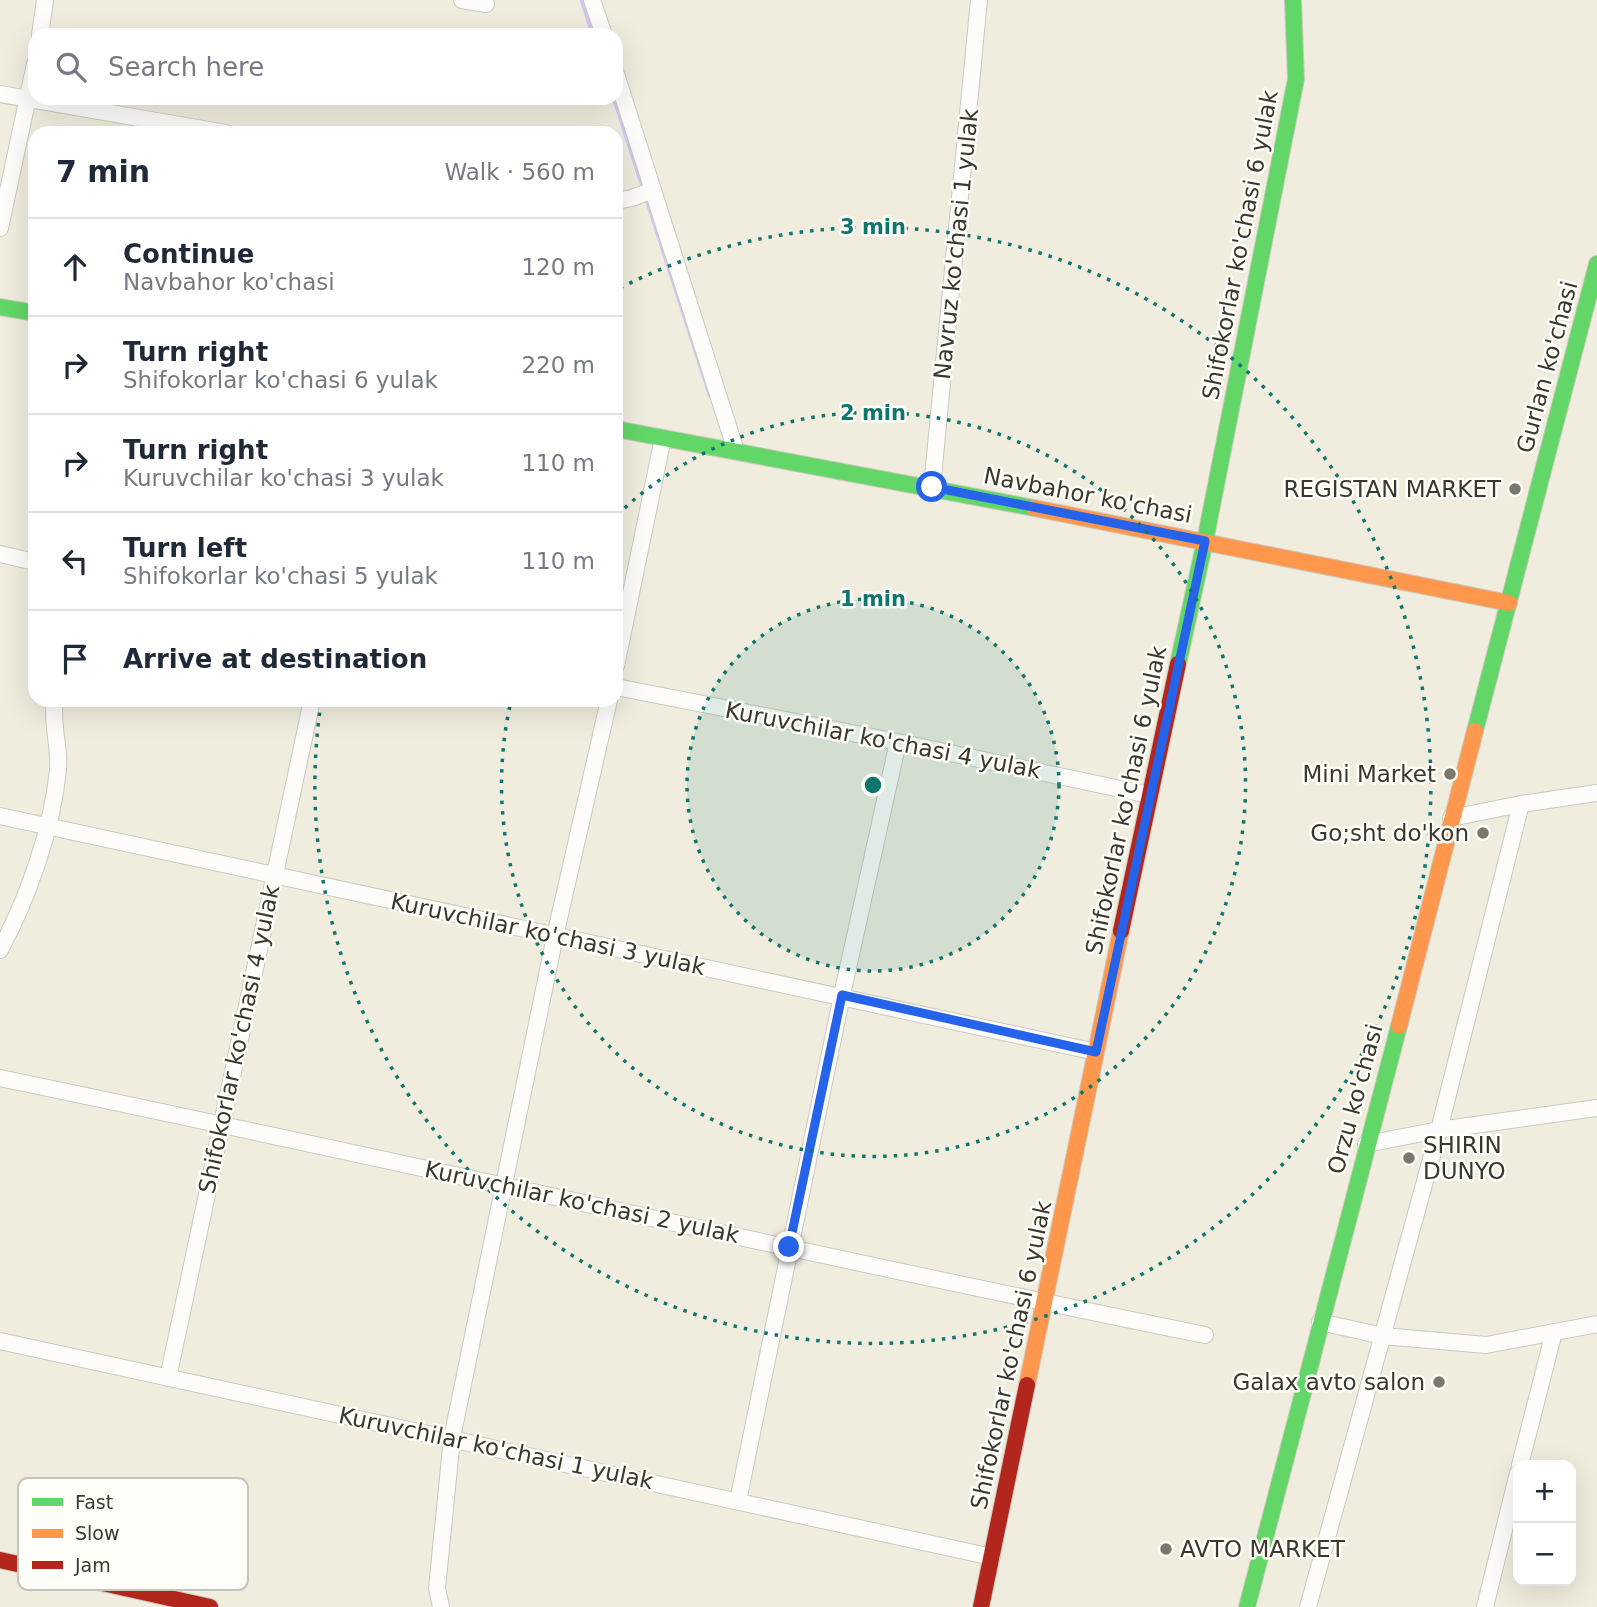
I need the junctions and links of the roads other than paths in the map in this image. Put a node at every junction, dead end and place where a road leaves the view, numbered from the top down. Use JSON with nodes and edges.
{"nodes":[{"id":1,"x":46,"y":0,"type":"edge"},
{"id":2,"x":462,"y":0,"type":"edge"},
{"id":3,"x":592,"y":0,"type":"edge"},
{"id":4,"x":979,"y":0,"type":"edge"},
{"id":5,"x":1293,"y":0,"type":"edge"},
{"id":6,"x":486,"y":4,"type":"dead end"},
{"id":7,"x":41,"y":28,"type":"edge"},
{"id":8,"x":602,"y":28,"type":"edge"},
{"id":9,"x":0,"y":94,"type":"edge"},
{"id":10,"x":28,"y":100,"type":"edge"},
{"id":11,"x":28,"y":104,"type":"edge"},
{"id":12,"x":59,"y":105,"type":"edge"},
{"id":13,"x":621,"y":105,"type":"edge"},
{"id":14,"x":184,"y":126,"type":"edge"},
{"id":15,"x":637,"y":196,"type":"edge"},
{"id":16,"x":0,"y":228,"type":"edge"},
{"id":17,"x":1597,"y":264,"type":"edge"},
{"id":18,"x":0,"y":307,"type":"edge"},
{"id":19,"x":28,"y":312,"type":"edge"},
{"id":20,"x":1597,"y":330,"type":"edge"},
{"id":21,"x":1578,"y":335,"type":"junction"},
{"id":22,"x":623,"y":430,"type":"edge"},
{"id":23,"x":663,"y":438,"type":"junction"},
{"id":24,"x":736,"y":452,"type":"junction"},
{"id":25,"x":932,"y":487,"type":"junction"},
{"id":26,"x":1205,"y":541,"type":"junction"},
{"id":27,"x":0,"y":554,"type":"edge"},
{"id":28,"x":28,"y":560,"type":"edge"},
{"id":29,"x":1509,"y":603,"type":"junction"},
{"id":30,"x":623,"y":632,"type":"edge"},
{"id":31,"x":623,"y":688,"type":"edge"},
{"id":32,"x":55,"y":707,"type":"edge"},
{"id":33,"x":310,"y":707,"type":"edge"},
{"id":34,"x":607,"y":707,"type":"edge"},
{"id":35,"x":898,"y":742,"type":"junction"},
{"id":36,"x":1597,"y":793,"type":"edge"},
{"id":37,"x":1149,"y":795,"type":"junction"},
{"id":38,"x":1521,"y":804,"type":"junction"},
{"id":39,"x":0,"y":816,"type":"edge"},
{"id":40,"x":1451,"y":818,"type":"junction"},
{"id":41,"x":47,"y":826,"type":"junction"},
{"id":42,"x":274,"y":876,"type":"junction"},
{"id":43,"x":555,"y":936,"type":"junction"},
{"id":44,"x":0,"y":950,"type":"edge"},
{"id":45,"x":842,"y":995,"type":"junction"},
{"id":46,"x":1096,"y":1052,"type":"junction"},
{"id":47,"x":0,"y":1078,"type":"edge"},
{"id":48,"x":1597,"y":1108,"type":"edge"},
{"id":49,"x":220,"y":1124,"type":"junction"},
{"id":50,"x":1439,"y":1130,"type":"junction"},
{"id":51,"x":1366,"y":1144,"type":"junction"},
{"id":52,"x":505,"y":1185,"type":"junction"},
{"id":53,"x":789,"y":1247,"type":"junction"},
{"id":54,"x":1046,"y":1303,"type":"junction"},
{"id":55,"x":1320,"y":1322,"type":"junction"},
{"id":56,"x":1597,"y":1324,"type":"edge"},
{"id":57,"x":1554,"y":1332,"type":"junction"},
{"id":58,"x":1205,"y":1335,"type":"dead end"},
{"id":59,"x":1383,"y":1336,"type":"junction"},
{"id":60,"x":0,"y":1341,"type":"edge"},
{"id":61,"x":168,"y":1378,"type":"junction"},
{"id":62,"x":452,"y":1438,"type":"junction"},
{"id":63,"x":1521,"y":1460,"type":"edge"},
{"id":64,"x":1513,"y":1493,"type":"edge"},
{"id":65,"x":738,"y":1500,"type":"junction"},
{"id":66,"x":992,"y":1557,"type":"junction"},
{"id":67,"x":0,"y":1560,"type":"edge"},
{"id":68,"x":18,"y":1564,"type":"edge"},
{"id":69,"x":134,"y":1590,"type":"edge"},
{"id":70,"x":210,"y":1607,"type":"edge"},
{"id":71,"x":441,"y":1607,"type":"edge"},
{"id":72,"x":981,"y":1607,"type":"edge"},
{"id":73,"x":1247,"y":1607,"type":"edge"},
{"id":74,"x":1308,"y":1607,"type":"edge"},
{"id":75,"x":1485,"y":1607,"type":"edge"}],
"edges":[{"from":1,"to":7,"type":"street"},
{"from":2,"to":6,"type":"street"},
{"from":3,"to":8,"type":"street"},
{"from":4,"to":25,"type":"street","name":"Navruz ko'chasi 1 yulak"},
{"from":5,"to":26,"type":"main road","name":"Shifokorlar ko'chasi 6 yulak"},
{"from":9,"to":10,"type":"street"},
{"from":11,"to":16,"type":"street"},
{"from":12,"to":14,"type":"street"},
{"from":13,"to":15,"type":"street"},
{"from":15,"to":24,"type":"street"},
{"from":17,"to":21,"type":"main road","name":"Gurlan ko'chasi"},
{"from":18,"to":19,"type":"main road"},
{"from":20,"to":21,"type":"street"},
{"from":21,"to":29,"type":"main road","name":"Gurlan ko'chasi"},
{"from":22,"to":23,"type":"main road","name":"Navbahor ko'chasi"},
{"from":23,"to":24,"type":"main road","name":"Navbahor ko'chasi"},
{"from":23,"to":30,"type":"street"},
{"from":24,"to":25,"type":"main road","name":"Navbahor ko'chasi"},
{"from":25,"to":26,"type":"main road","name":"Navbahor ko'chasi"},
{"from":26,"to":29,"type":"main road","name":"Navbahor ko'chasi"},
{"from":26,"to":37,"type":"main road","name":"Shifokorlar ko'chasi 6 yulak"},
{"from":27,"to":28,"type":"street"},
{"from":29,"to":40,"type":"main road","name":"Orzu ko'chasi"},
{"from":31,"to":35,"type":"street","name":"Kuruvchilar ko'chasi 4 yulak"},
{"from":32,"to":41,"type":"street"},
{"from":33,"to":42,"type":"street","name":"Shifokorlar ko'chasi 4 yulak"},
{"from":34,"to":43,"type":"street"},
{"from":35,"to":37,"type":"street","name":"Kuruvchilar ko'chasi 4 yulak"},
{"from":35,"to":45,"type":"street"},
{"from":36,"to":38,"type":"street"},
{"from":37,"to":46,"type":"main road","name":"Shifokorlar ko'chasi 6 yulak"},
{"from":38,"to":40,"type":"street"},
{"from":38,"to":50,"type":"street"},
{"from":39,"to":41,"type":"street","name":"Kuruvchilar ko'chasi 3 yulak"},
{"from":40,"to":51,"type":"main road","name":"Orzu ko'chasi"},
{"from":41,"to":42,"type":"street","name":"Kuruvchilar ko'chasi 3 yulak"},
{"from":41,"to":44,"type":"street"},
{"from":42,"to":43,"type":"street","name":"Kuruvchilar ko'chasi 3 yulak"},
{"from":42,"to":49,"type":"street","name":"Shifokorlar ko'chasi 4 yulak"},
{"from":43,"to":45,"type":"street","name":"Kuruvchilar ko'chasi 3 yulak"},
{"from":43,"to":52,"type":"street"},
{"from":45,"to":46,"type":"street","name":"Kuruvchilar ko'chasi 3 yulak"},
{"from":45,"to":53,"type":"street"},
{"from":46,"to":54,"type":"main road","name":"Shifokorlar ko'chasi 6 yulak"},
{"from":47,"to":49,"type":"street","name":"Kuruvchilar ko'chasi 2 yulak"},
{"from":48,"to":50,"type":"street"},
{"from":49,"to":52,"type":"street","name":"Kuruvchilar ko'chasi 2 yulak"},
{"from":49,"to":61,"type":"street","name":"Shifokorlar ko'chasi 4 yulak"},
{"from":50,"to":51,"type":"street"},
{"from":50,"to":59,"type":"street"},
{"from":51,"to":55,"type":"main road","name":"Orzu ko'chasi"},
{"from":52,"to":53,"type":"street","name":"Kuruvchilar ko'chasi 2 yulak"},
{"from":52,"to":62,"type":"street"},
{"from":53,"to":54,"type":"street","name":"Kuruvchilar ko'chasi 2 yulak"},
{"from":53,"to":65,"type":"street"},
{"from":54,"to":58,"type":"street","name":"Kuruvchilar ko'chasi 2 yulak"},
{"from":54,"to":66,"type":"main road","name":"Shifokorlar ko'chasi 6 yulak"},
{"from":55,"to":59,"type":"street"},
{"from":55,"to":73,"type":"main road","name":"Orzu ko'chasi"},
{"from":56,"to":57,"type":"street"},
{"from":57,"to":59,"type":"street"},
{"from":57,"to":63,"type":"street"},
{"from":59,"to":74,"type":"street"},
{"from":60,"to":61,"type":"street","name":"Kuruvchilar ko'chasi 1 yulak"},
{"from":61,"to":62,"type":"street","name":"Kuruvchilar ko'chasi 1 yulak"},
{"from":62,"to":65,"type":"street","name":"Kuruvchilar ko'chasi 1 yulak"},
{"from":62,"to":71,"type":"street"},
{"from":64,"to":75,"type":"street"},
{"from":65,"to":66,"type":"street","name":"Kuruvchilar ko'chasi 1 yulak"},
{"from":66,"to":72,"type":"main road","name":"Shifokorlar ko'chasi 6 yulak"},
{"from":67,"to":68,"type":"main road"},
{"from":69,"to":70,"type":"main road"}]}
